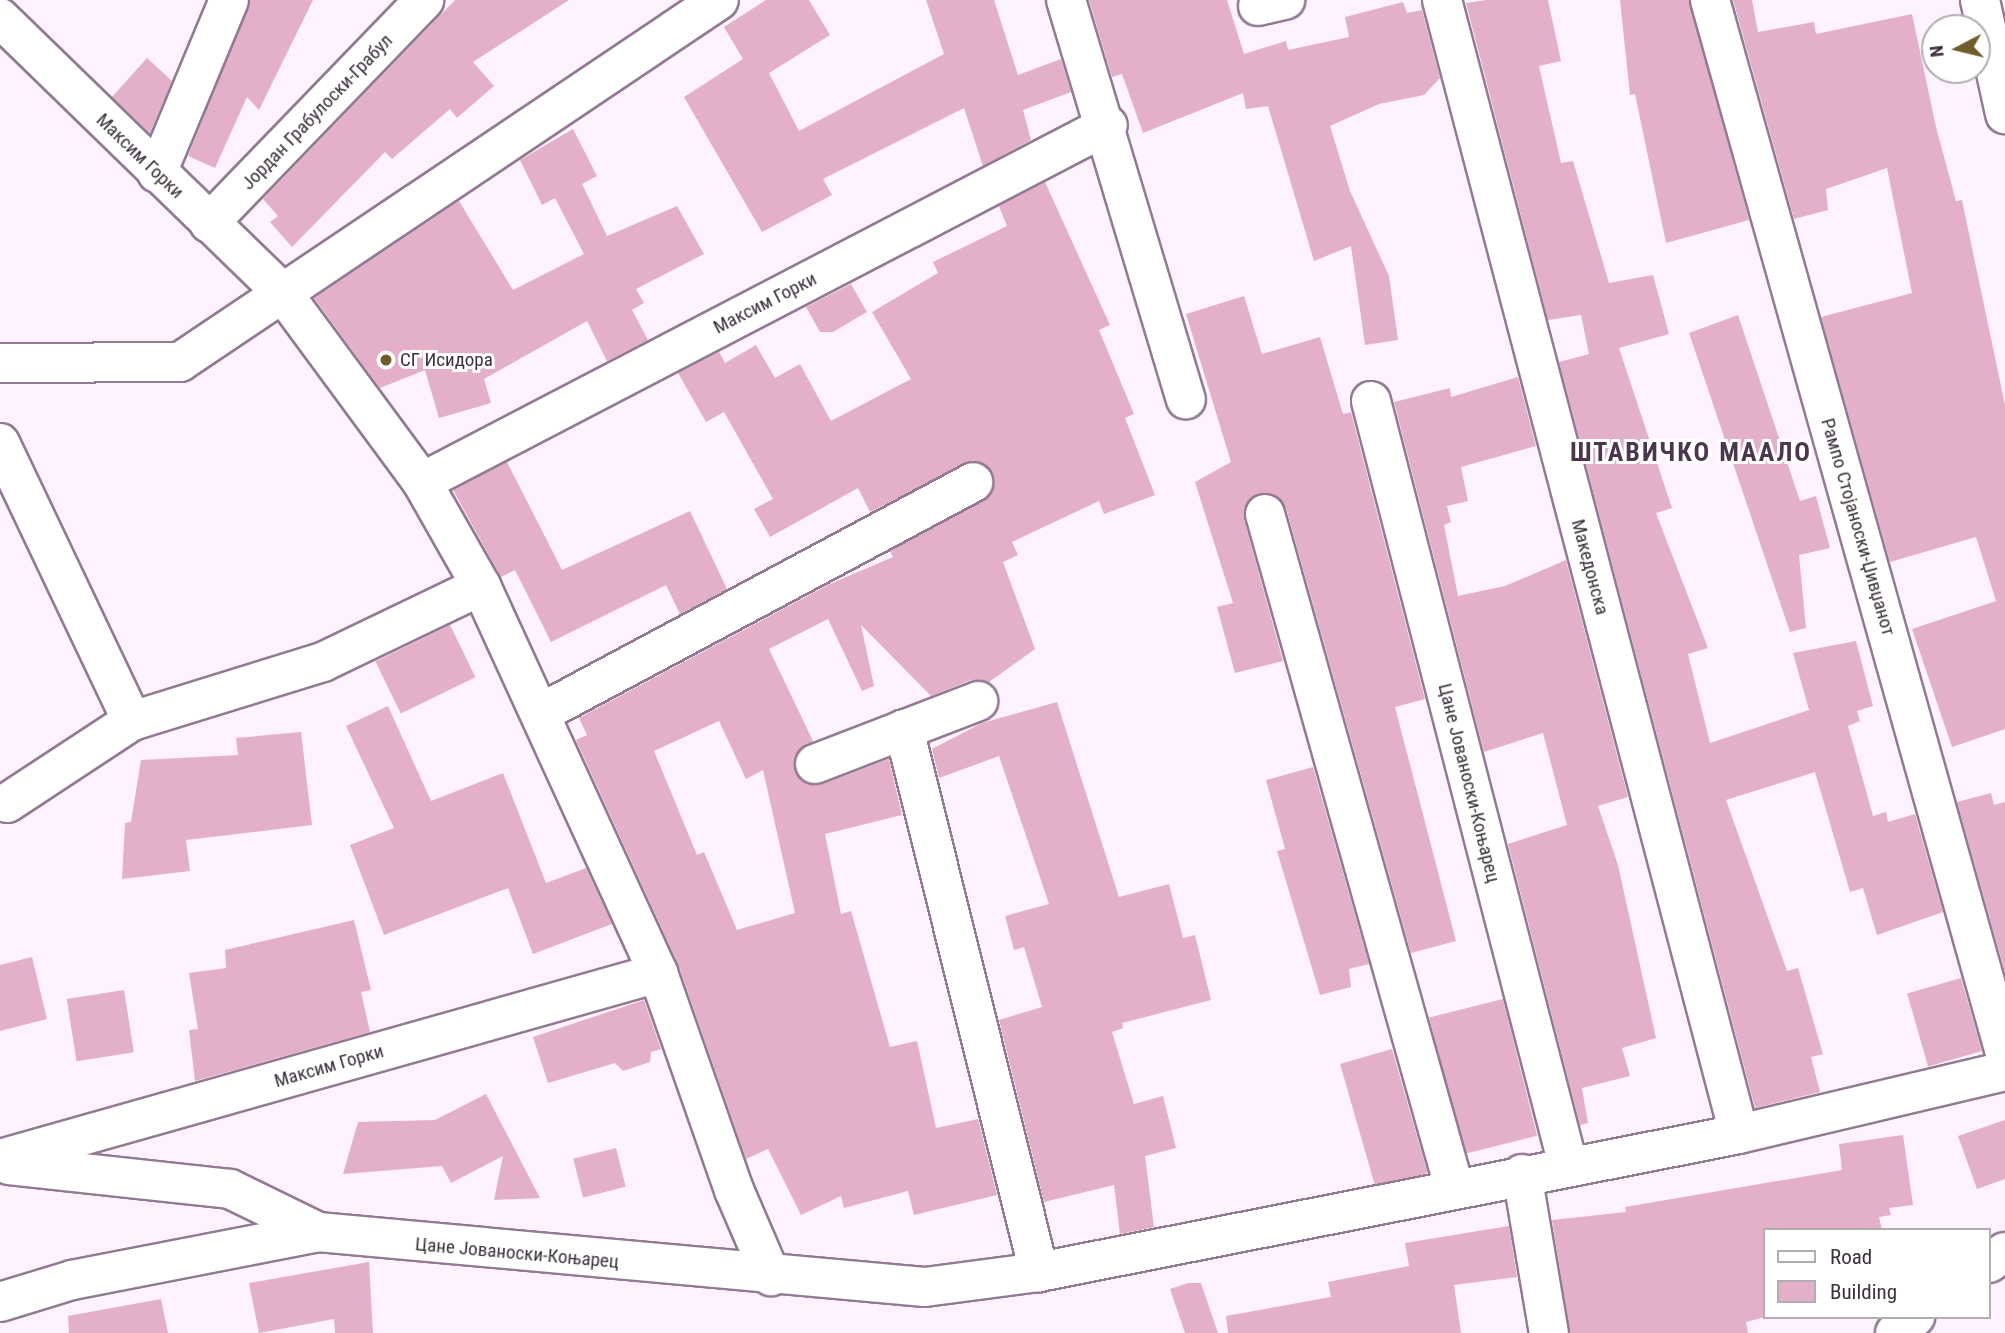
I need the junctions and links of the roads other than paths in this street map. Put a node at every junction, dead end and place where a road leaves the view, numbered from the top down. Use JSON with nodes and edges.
{"nodes":[{"id":1,"x":229,"y":0,"type":"edge"},
{"id":2,"x":424,"y":0,"type":"edge"},
{"id":3,"x":719,"y":0,"type":"edge"},
{"id":4,"x":1066,"y":0,"type":"edge"},
{"id":5,"x":1442,"y":0,"type":"edge"},
{"id":6,"x":1710,"y":0,"type":"edge"},
{"id":7,"x":1980,"y":0,"type":"edge"},
{"id":8,"x":0,"y":18,"type":"edge"},
{"id":9,"x":2005,"y":114,"type":"edge"},
{"id":10,"x":1108,"y":125,"type":"junction"},
{"id":11,"x":157,"y":173,"type":"junction"},
{"id":12,"x":209,"y":223,"type":"junction"},
{"id":13,"x":282,"y":292,"type":"junction"},
{"id":14,"x":0,"y":363,"type":"edge"},
{"id":15,"x":1186,"y":399,"type":"dead end"},
{"id":16,"x":1371,"y":401,"type":"dead end"},
{"id":17,"x":0,"y":443,"type":"edge"},
{"id":18,"x":422,"y":482,"type":"junction"},
{"id":19,"x":973,"y":482,"type":"dead end"},
{"id":20,"x":1265,"y":514,"type":"dead end"},
{"id":21,"x":481,"y":586,"type":"junction"},
{"id":22,"x":978,"y":701,"type":"dead end"},
{"id":23,"x":541,"y":713,"type":"junction"},
{"id":24,"x":132,"y":721,"type":"junction"},
{"id":25,"x":904,"y":729,"type":"junction"},
{"id":26,"x":815,"y":764,"type":"dead end"},
{"id":27,"x":7,"y":803,"type":"dead end"},
{"id":28,"x":658,"y":973,"type":"junction"},
{"id":29,"x":2005,"y":1053,"type":"edge"},
{"id":30,"x":2005,"y":1071,"type":"edge"},
{"id":31,"x":1739,"y":1134,"type":"junction"},
{"id":32,"x":0,"y":1161,"type":"edge"},
{"id":33,"x":1568,"y":1165,"type":"junction"},
{"id":34,"x":1522,"y":1174,"type":"junction"},
{"id":35,"x":1454,"y":1187,"type":"junction"},
{"id":36,"x":318,"y":1232,"type":"junction"},
{"id":37,"x":1040,"y":1272,"type":"junction"},
{"id":38,"x":771,"y":1276,"type":"junction"},
{"id":39,"x":0,"y":1302,"type":"edge"},
{"id":40,"x":1549,"y":1333,"type":"edge"}],
"edges":[{"from":1,"to":11,"type":"street"},
{"from":2,"to":12,"type":"street","name":"Јордан Грабулоски-Грабул"},
{"from":3,"to":13,"type":"street"},
{"from":4,"to":10,"type":"street"},
{"from":5,"to":31,"type":"street","name":"Македонска"},
{"from":6,"to":29,"type":"street","name":"Рампо Стојаноски-Џивџанот"},
{"from":7,"to":9,"type":"street"},
{"from":8,"to":11,"type":"street","name":"Максим Горки"},
{"from":10,"to":15,"type":"street"},
{"from":10,"to":18,"type":"street","name":"Максим Горки"},
{"from":11,"to":12,"type":"street","name":"Максим Горки"},
{"from":12,"to":13,"type":"street","name":"Максим Горки"},
{"from":13,"to":14,"type":"street"},
{"from":13,"to":18,"type":"street","name":"Максим Горки"},
{"from":16,"to":33,"type":"street","name":"Цане Јованоски-Коњарец"},
{"from":17,"to":24,"type":"street"},
{"from":18,"to":21,"type":"street","name":"Максим Горки"},
{"from":19,"to":23,"type":"street"},
{"from":20,"to":35,"type":"street"},
{"from":21,"to":23,"type":"street","name":"Максим Горки"},
{"from":21,"to":24,"type":"street"},
{"from":22,"to":25,"type":"street"},
{"from":23,"to":28,"type":"street","name":"Максим Горки"},
{"from":24,"to":27,"type":"street"},
{"from":25,"to":26,"type":"street"},
{"from":25,"to":37,"type":"street"},
{"from":28,"to":32,"type":"street","name":"Максим Горки"},
{"from":28,"to":38,"type":"street","name":"Максим Горки"},
{"from":30,"to":31,"type":"street","name":"Цане Јованоски-Коњарец"},
{"from":31,"to":33,"type":"street","name":"Цане Јованоски-Коњарец"},
{"from":32,"to":36,"type":"street","name":"Максим Горки"},
{"from":33,"to":34,"type":"street","name":"Цане Јованоски-Коњарец"},
{"from":34,"to":35,"type":"street","name":"Цане Јованоски-Коњарец"},
{"from":34,"to":40,"type":"street"},
{"from":35,"to":37,"type":"street","name":"Цане Јованоски-Коњарец"},
{"from":36,"to":38,"type":"street","name":"Цане Јованоски-Коњарец"},
{"from":36,"to":39,"type":"street","name":"Цане Јованоски-Коњарец"},
{"from":37,"to":38,"type":"street","name":"Цане Јованоски-Коњарец"}]}
